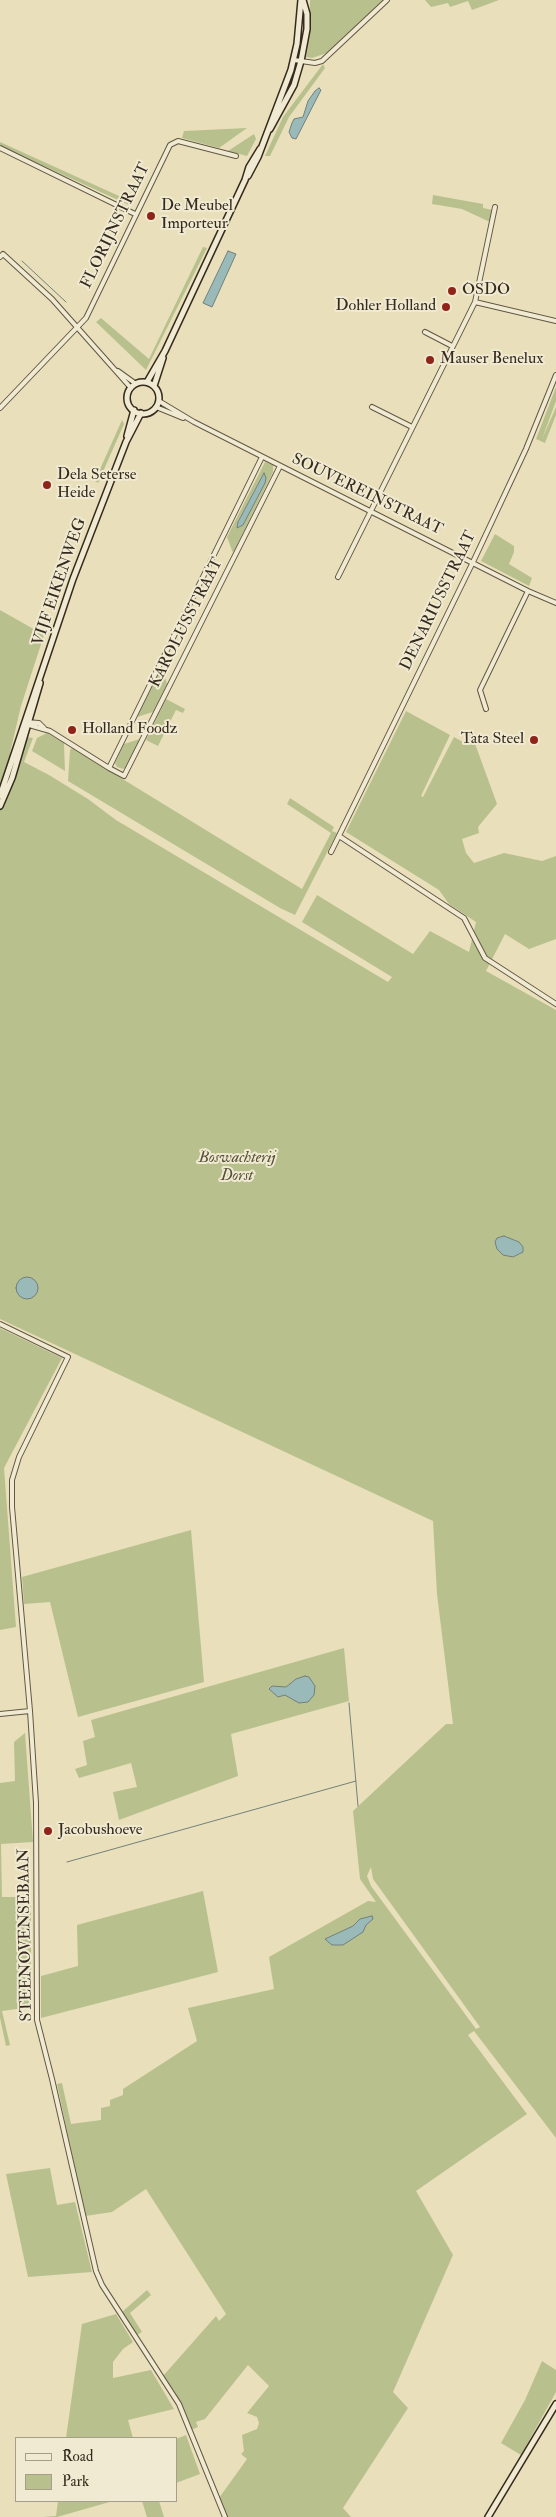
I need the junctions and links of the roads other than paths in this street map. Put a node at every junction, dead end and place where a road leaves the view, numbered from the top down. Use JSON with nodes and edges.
{"nodes":[{"id":1,"x":302,"y":0,"type":"edge"},
{"id":2,"x":387,"y":0,"type":"edge"},
{"id":3,"x":294,"y":60,"type":"junction"},
{"id":4,"x":301,"y":61,"type":"junction"},
{"id":5,"x":268,"y":132,"type":"junction"},
{"id":6,"x":0,"y":148,"type":"edge"},
{"id":7,"x":236,"y":156,"type":"dead end"},
{"id":8,"x":495,"y":207,"type":"dead end"},
{"id":9,"x":135,"y":214,"type":"junction"},
{"id":10,"x":0,"y":257,"type":"edge"},
{"id":11,"x":475,"y":302,"type":"junction"},
{"id":12,"x":556,"y":321,"type":"edge"},
{"id":13,"x":78,"y":328,"type":"junction"},
{"id":14,"x":425,"y":332,"type":"dead end"},
{"id":15,"x":452,"y":346,"type":"junction"},
{"id":16,"x":165,"y":351,"type":"junction"},
{"id":17,"x":116,"y":370,"type":"junction"},
{"id":18,"x":556,"y":375,"type":"edge"},
{"id":19,"x":147,"y":382,"type":"junction"},
{"id":20,"x":136,"y":384,"type":"junction"},
{"id":21,"x":154,"y":386,"type":"junction"},
{"id":22,"x":131,"y":388,"type":"junction"},
{"id":23,"x":159,"y":401,"type":"junction"},
{"id":24,"x":156,"y":407,"type":"junction"},
{"id":25,"x":0,"y":408,"type":"edge"},
{"id":26,"x":372,"y":408,"type":"dead end"},
{"id":27,"x":134,"y":410,"type":"junction"},
{"id":28,"x":142,"y":413,"type":"junction"},
{"id":29,"x":194,"y":422,"type":"junction"},
{"id":30,"x":412,"y":427,"type":"junction"},
{"id":31,"x":126,"y":442,"type":"junction"},
{"id":32,"x":262,"y":457,"type":"junction"},
{"id":33,"x":280,"y":466,"type":"junction"},
{"id":34,"x":370,"y":511,"type":"junction"},
{"id":35,"x":473,"y":562,"type":"junction"},
{"id":36,"x":338,"y":577,"type":"dead end"},
{"id":37,"x":528,"y":591,"type":"junction"},
{"id":38,"x":556,"y":603,"type":"edge"},
{"id":39,"x":486,"y":709,"type":"dead end"},
{"id":40,"x":28,"y":723,"type":"junction"},
{"id":41,"x":109,"y":768,"type":"junction"},
{"id":42,"x":0,"y":796,"type":"edge"},
{"id":43,"x":0,"y":806,"type":"edge"},
{"id":44,"x":339,"y":836,"type":"junction"},
{"id":45,"x":331,"y":852,"type":"dead end"},
{"id":46,"x":556,"y":1004,"type":"edge"},
{"id":47,"x":0,"y":1324,"type":"edge"},
{"id":48,"x":30,"y":1711,"type":"junction"},
{"id":49,"x":0,"y":1714,"type":"edge"},
{"id":50,"x":556,"y":2404,"type":"edge"},
{"id":51,"x":225,"y":2517,"type":"edge"},
{"id":52,"x":488,"y":2517,"type":"edge"}],
"edges":[{"from":1,"to":3,"type":"main road"},
{"from":1,"to":4,"type":"main road"},
{"from":2,"to":4,"type":"street"},
{"from":3,"to":4,"type":"street"},
{"from":3,"to":5,"type":"main road"},
{"from":4,"to":5,"type":"main road"},
{"from":5,"to":16,"type":"main road"},
{"from":6,"to":9,"type":"street"},
{"from":7,"to":9,"type":"street","name":"FLORIJNSTRAAT"},
{"from":8,"to":11,"type":"street"},
{"from":9,"to":13,"type":"street","name":"FLORIJNSTRAAT"},
{"from":10,"to":13,"type":"street"},
{"from":11,"to":12,"type":"street"},
{"from":11,"to":15,"type":"street"},
{"from":13,"to":17,"type":"street"},
{"from":13,"to":25,"type":"street","name":"FLORIJNSTRAAT"},
{"from":14,"to":15,"type":"street"},
{"from":15,"to":30,"type":"street"},
{"from":16,"to":19,"type":"main road"},
{"from":16,"to":21,"type":"main road"},
{"from":17,"to":20,"type":"street"},
{"from":17,"to":22,"type":"street"},
{"from":18,"to":35,"type":"street","name":"DENARIUSSTRAAT"},
{"from":19,"to":20,"type":"main road"},
{"from":19,"to":21,"type":"main road"},
{"from":20,"to":22,"type":"main road"},
{"from":21,"to":23,"type":"main road"},
{"from":22,"to":27,"type":"main road"},
{"from":23,"to":24,"type":"main road"},
{"from":23,"to":29,"type":"street","name":"SOUVEREINSTRAAT"},
{"from":24,"to":28,"type":"main road"},
{"from":24,"to":29,"type":"street","name":"SOUVEREINSTRAAT"},
{"from":26,"to":30,"type":"street"},
{"from":27,"to":28,"type":"main road"},
{"from":27,"to":31,"type":"main road","name":"VIJF EIKENWEG"},
{"from":28,"to":31,"type":"main road","name":"VIJF EIKENWEG"},
{"from":29,"to":32,"type":"street","name":"SOUVEREINSTRAAT"},
{"from":30,"to":34,"type":"street"},
{"from":31,"to":40,"type":"main road","name":"VIJF EIKENWEG"},
{"from":32,"to":33,"type":"street","name":"SOUVEREINSTRAAT"},
{"from":32,"to":41,"type":"street","name":"KAROLUSSTRAAT"},
{"from":33,"to":34,"type":"street","name":"SOUVEREINSTRAAT"},
{"from":33,"to":41,"type":"street","name":"KAROLUSSTRAAT"},
{"from":34,"to":35,"type":"street","name":"SOUVEREINSTRAAT"},
{"from":34,"to":36,"type":"street"},
{"from":35,"to":37,"type":"street","name":"SOUVEREINSTRAAT"},
{"from":35,"to":44,"type":"street","name":"DENARIUSSTRAAT"},
{"from":37,"to":38,"type":"street","name":"SOUVEREINSTRAAT"},
{"from":37,"to":39,"type":"street"},
{"from":40,"to":41,"type":"street","name":"KAROLUSSTRAAT"},
{"from":40,"to":42,"type":"main road","name":"VIJF EIKENWEG"},
{"from":40,"to":43,"type":"main road","name":"VIJF EIKENWEG"},
{"from":44,"to":45,"type":"street","name":"DENARIUSSTRAAT"},
{"from":44,"to":46,"type":"street"},
{"from":47,"to":48,"type":"street","name":"STEENOVENSEBAAN"},
{"from":48,"to":49,"type":"street"},
{"from":48,"to":51,"type":"street","name":"STEENOVENSEBAAN"},
{"from":50,"to":52,"type":"main road"}]}
